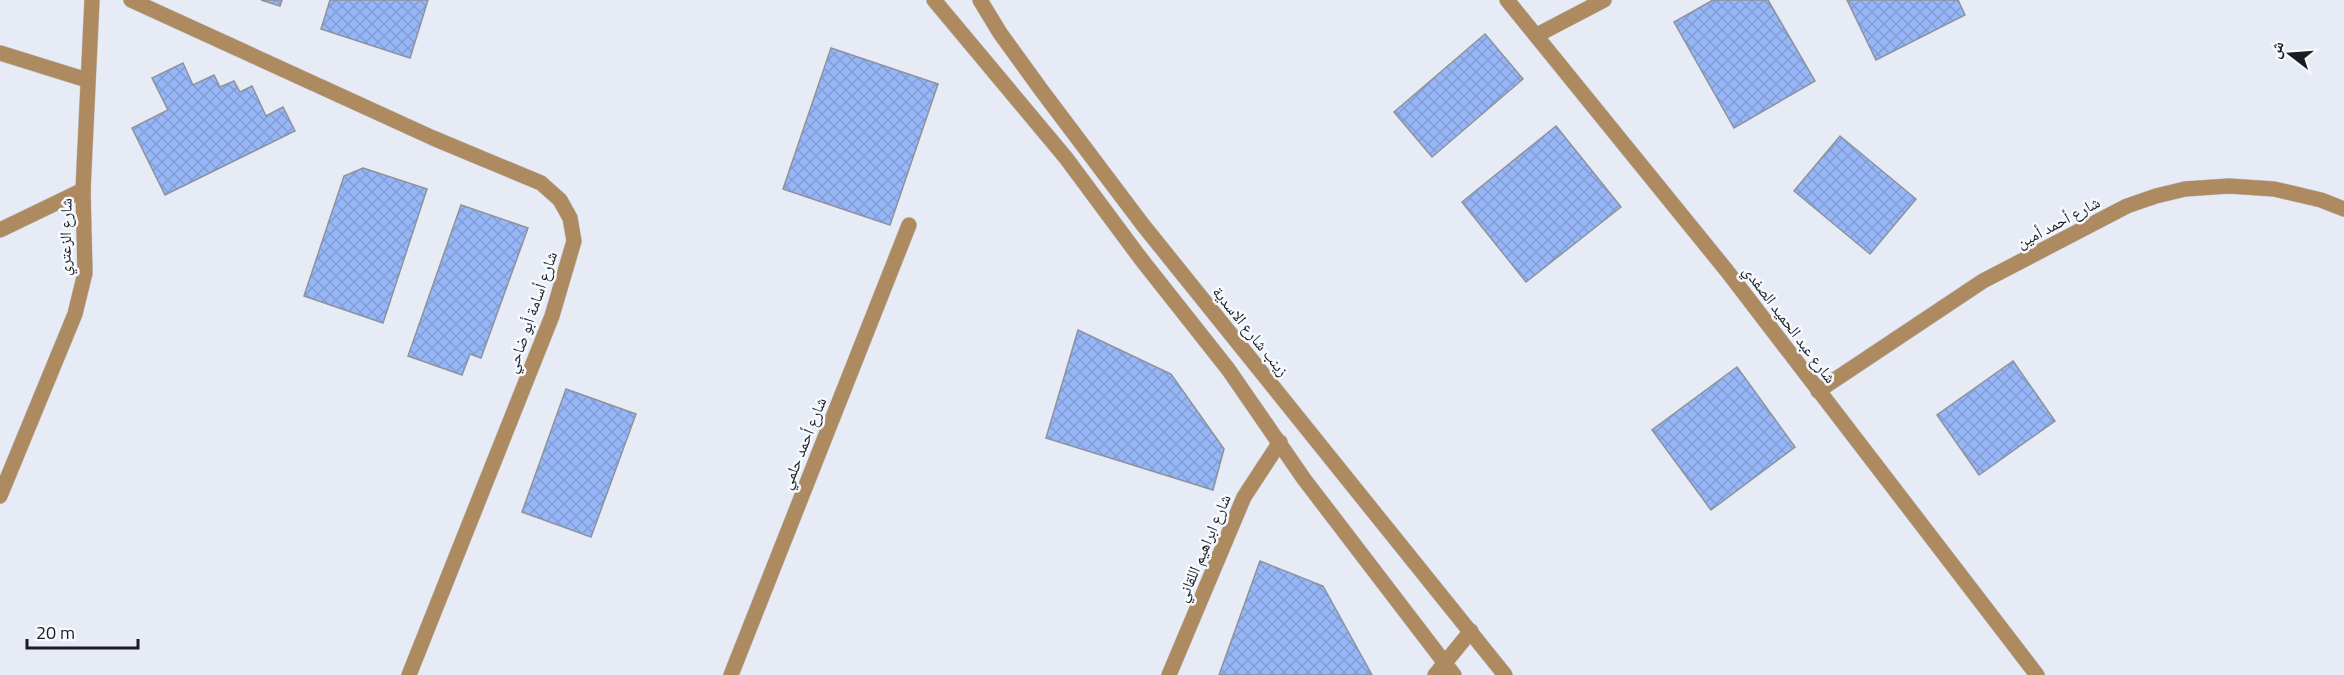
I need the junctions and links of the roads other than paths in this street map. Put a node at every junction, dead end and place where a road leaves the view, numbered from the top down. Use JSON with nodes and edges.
{"nodes":[{"id":1,"x":92,"y":0,"type":"edge"},
{"id":2,"x":131,"y":0,"type":"edge"},
{"id":3,"x":934,"y":0,"type":"edge"},
{"id":4,"x":980,"y":0,"type":"edge"},
{"id":5,"x":1507,"y":0,"type":"edge"},
{"id":6,"x":1604,"y":0,"type":"edge"},
{"id":7,"x":1537,"y":35,"type":"junction"},
{"id":8,"x":0,"y":52,"type":"edge"},
{"id":9,"x":87,"y":80,"type":"junction"},
{"id":10,"x":83,"y":190,"type":"junction"},
{"id":11,"x":2344,"y":209,"type":"edge"},
{"id":12,"x":909,"y":225,"type":"dead end"},
{"id":13,"x":0,"y":230,"type":"edge"},
{"id":14,"x":1818,"y":391,"type":"junction"},
{"id":15,"x":1280,"y":442,"type":"junction"},
{"id":16,"x":0,"y":496,"type":"edge"},
{"id":17,"x":1471,"y":631,"type":"junction"},
{"id":18,"x":1445,"y":671,"type":"edge"},
{"id":19,"x":1500,"y":673,"type":"edge"},
{"id":20,"x":409,"y":675,"type":"edge"},
{"id":21,"x":730,"y":675,"type":"edge"},
{"id":22,"x":1169,"y":675,"type":"edge"},
{"id":23,"x":2037,"y":675,"type":"edge"}],
"edges":[{"from":1,"to":9,"type":"street","name":"شارع الزعتري"},
{"from":2,"to":20,"type":"street","name":"شارع أسامة أبو ضاحي"},
{"from":3,"to":15,"type":"street"},
{"from":4,"to":17,"type":"street","name":"زينب شارع الاسدية"},
{"from":5,"to":7,"type":"street","name":"شارع عبد الحميد الصفدي"},
{"from":6,"to":7,"type":"street"},
{"from":7,"to":14,"type":"street","name":"شارع عبد الحميد الصفدي"},
{"from":8,"to":9,"type":"street"},
{"from":9,"to":10,"type":"street","name":"شارع الزعتري"},
{"from":10,"to":13,"type":"street"},
{"from":10,"to":16,"type":"street","name":"شارع الزعتري"},
{"from":11,"to":14,"type":"street","name":"شارع أحمد أمين"},
{"from":12,"to":21,"type":"street","name":"شارع أحمد حلمي"},
{"from":14,"to":23,"type":"street","name":"شارع عبد الحميد الصفدي"},
{"from":15,"to":18,"type":"street"},
{"from":15,"to":22,"type":"street","name":"شارع ابراهيم اللقاني"},
{"from":17,"to":18,"type":"street"},
{"from":17,"to":19,"type":"street","name":"زينب شارع الاسدية"}]}
